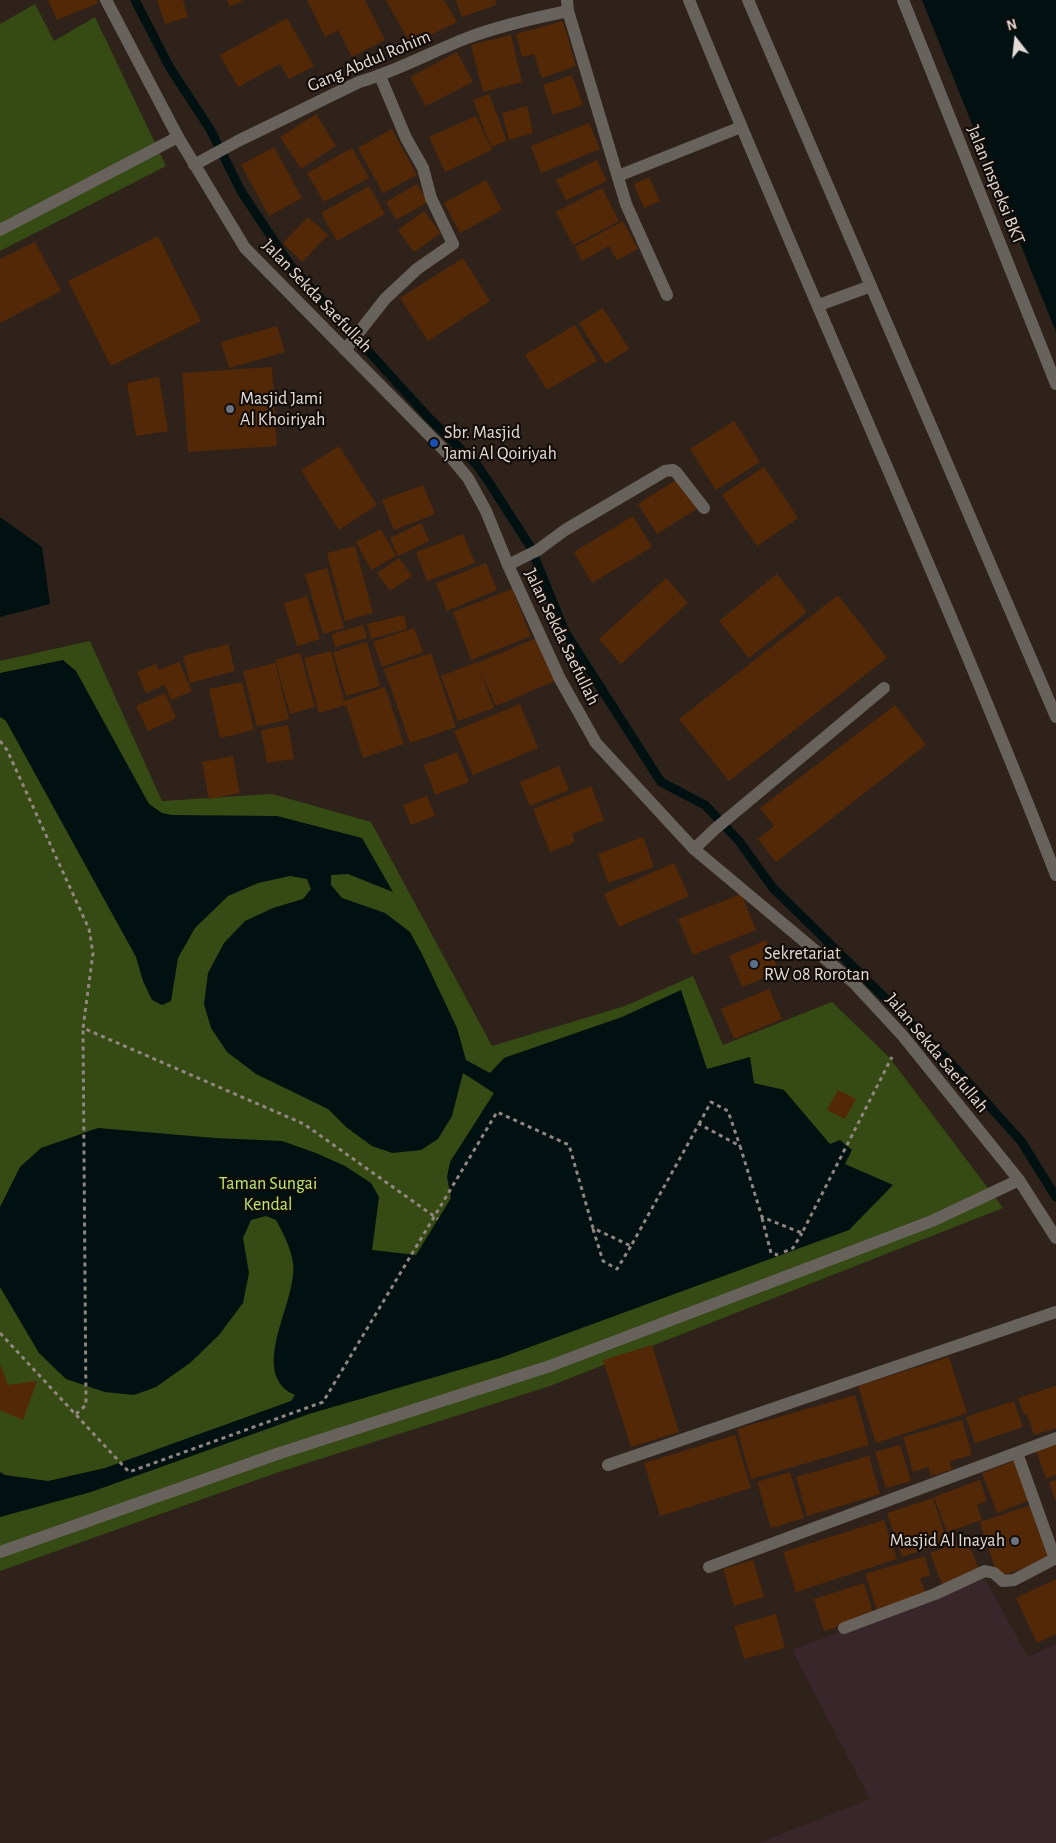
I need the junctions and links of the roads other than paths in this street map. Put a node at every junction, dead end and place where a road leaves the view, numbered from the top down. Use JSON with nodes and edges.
{"nodes":[{"id":1,"x":106,"y":0,"type":"edge"},
{"id":2,"x":689,"y":0,"type":"edge"},
{"id":3,"x":748,"y":0,"type":"edge"},
{"id":4,"x":903,"y":0,"type":"edge"},
{"id":5,"x":567,"y":6,"type":"edge"},
{"id":6,"x":380,"y":76,"type":"junction"},
{"id":7,"x":741,"y":127,"type":"junction"},
{"id":8,"x":178,"y":137,"type":"junction"},
{"id":9,"x":194,"y":165,"type":"junction"},
{"id":10,"x":618,"y":176,"type":"junction"},
{"id":11,"x":0,"y":230,"type":"edge"},
{"id":12,"x":871,"y":286,"type":"junction"},
{"id":13,"x":667,"y":294,"type":"dead end"},
{"id":14,"x":819,"y":306,"type":"junction"},
{"id":15,"x":348,"y":346,"type":"junction"},
{"id":16,"x":1056,"y":384,"type":"edge"},
{"id":17,"x":704,"y":508,"type":"dead end"},
{"id":18,"x":514,"y":562,"type":"junction"},
{"id":19,"x":884,"y":688,"type":"dead end"},
{"id":20,"x":1056,"y":717,"type":"edge"},
{"id":21,"x":694,"y":849,"type":"junction"},
{"id":22,"x":1056,"y":875,"type":"edge"},
{"id":23,"x":1019,"y":1180,"type":"junction"},
{"id":24,"x":1056,"y":1238,"type":"edge"},
{"id":25,"x":1056,"y":1312,"type":"edge"},
{"id":26,"x":1056,"y":1438,"type":"edge"},
{"id":27,"x":1017,"y":1453,"type":"junction"},
{"id":28,"x":608,"y":1466,"type":"dead end"},
{"id":29,"x":0,"y":1552,"type":"edge"},
{"id":30,"x":1055,"y":1559,"type":"edge"},
{"id":31,"x":709,"y":1567,"type":"dead end"},
{"id":32,"x":844,"y":1628,"type":"dead end"}],
"edges":[{"from":1,"to":8,"type":"street","name":"Jalan Sekda Saefullah"},
{"from":2,"to":7,"type":"street"},
{"from":3,"to":12,"type":"street"},
{"from":4,"to":16,"type":"street","name":"Jalan Inspeksi BKT"},
{"from":5,"to":6,"type":"street","name":"Gang Abdul Rohim"},
{"from":5,"to":10,"type":"street"},
{"from":6,"to":9,"type":"street","name":"Gang Abdul Rohim"},
{"from":6,"to":15,"type":"street"},
{"from":7,"to":10,"type":"street"},
{"from":7,"to":14,"type":"street"},
{"from":8,"to":9,"type":"street","name":"Jalan Sekda Saefullah"},
{"from":8,"to":11,"type":"street"},
{"from":9,"to":15,"type":"street","name":"Jalan Sekda Saefullah"},
{"from":10,"to":13,"type":"street"},
{"from":12,"to":14,"type":"street"},
{"from":12,"to":20,"type":"street"},
{"from":14,"to":22,"type":"street"},
{"from":15,"to":18,"type":"street","name":"Jalan Sekda Saefullah"},
{"from":17,"to":18,"type":"street"},
{"from":18,"to":21,"type":"street","name":"Jalan Sekda Saefullah"},
{"from":19,"to":21,"type":"street"},
{"from":21,"to":23,"type":"street","name":"Jalan Sekda Saefullah"},
{"from":23,"to":24,"type":"street","name":"Jalan Sekda Saefullah"},
{"from":23,"to":29,"type":"street"},
{"from":25,"to":28,"type":"street"},
{"from":26,"to":27,"type":"street"},
{"from":27,"to":30,"type":"street"},
{"from":27,"to":31,"type":"street"},
{"from":30,"to":32,"type":"street"}]}
